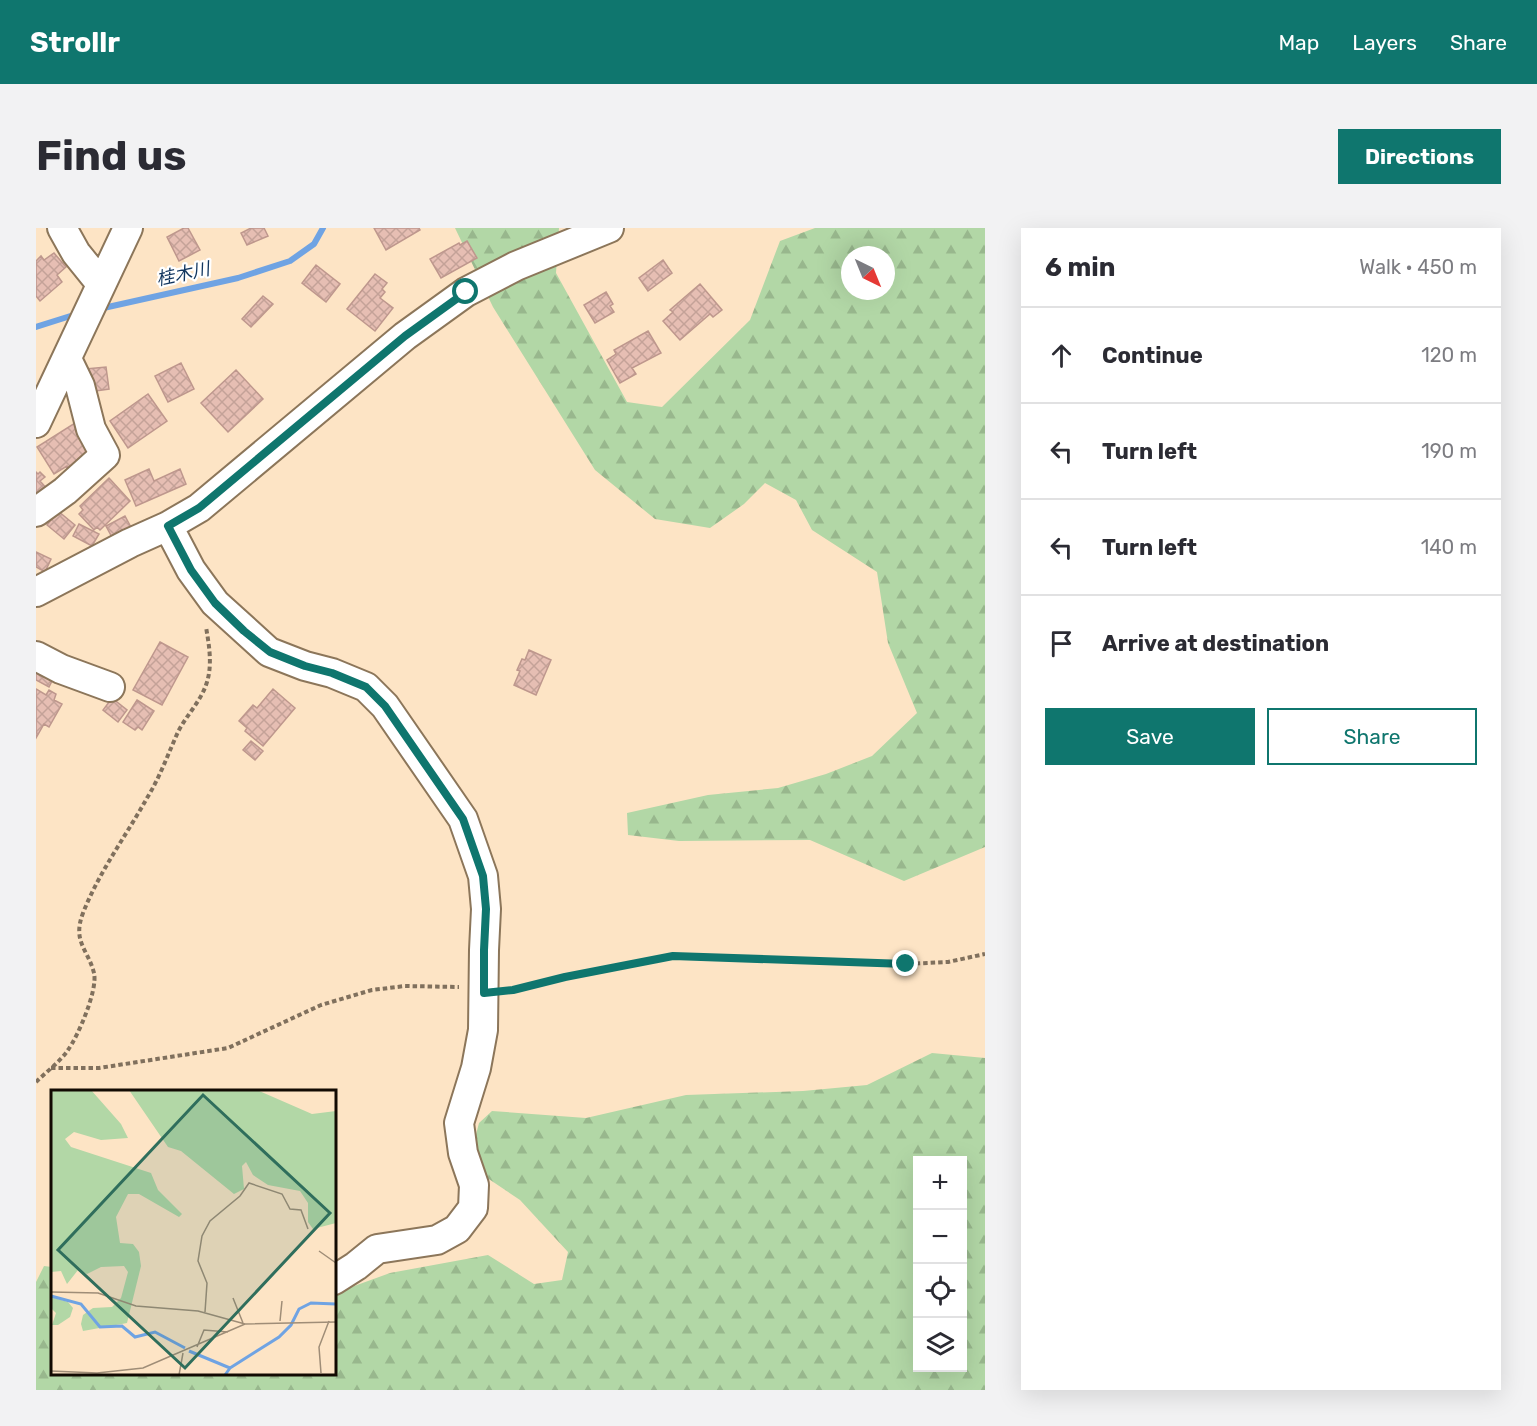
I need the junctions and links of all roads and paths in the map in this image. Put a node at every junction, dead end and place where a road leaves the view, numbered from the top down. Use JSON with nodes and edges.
{"nodes":[{"id":1,"x":62,"y":228,"type":"edge"},
{"id":2,"x":128,"y":228,"type":"edge"},
{"id":3,"x":609,"y":228,"type":"edge"},
{"id":4,"x":99,"y":288,"type":"junction"},
{"id":5,"x":67,"y":359,"type":"junction"},
{"id":6,"x":36,"y":423,"type":"edge"},
{"id":7,"x":36,"y":512,"type":"edge"},
{"id":8,"x":168,"y":526,"type":"junction"},
{"id":9,"x":36,"y":592,"type":"edge"},
{"id":10,"x":206,"y":625,"type":"dead end"},
{"id":11,"x":36,"y":656,"type":"edge"},
{"id":12,"x":110,"y":687,"type":"dead end"},
{"id":13,"x":985,"y":954,"type":"edge"},
{"id":14,"x":484,"y":993,"type":"junction"},
{"id":15,"x":51,"y":1068,"type":"junction"},
{"id":16,"x":36,"y":1082,"type":"edge"},
{"id":17,"x":336,"y":1279,"type":"edge"}],
"edges":[{"from":1,"to":4,"type":"street"},
{"from":2,"to":4,"type":"street"},
{"from":3,"to":8,"type":"street"},
{"from":4,"to":5,"type":"street"},
{"from":5,"to":6,"type":"street"},
{"from":5,"to":7,"type":"street"},
{"from":8,"to":9,"type":"street"},
{"from":8,"to":14,"type":"street"},
{"from":10,"to":15,"type":"path"},
{"from":11,"to":12,"type":"street"},
{"from":13,"to":14,"type":"path"},
{"from":14,"to":15,"type":"path"},
{"from":14,"to":17,"type":"street"},
{"from":15,"to":16,"type":"path"}]}
